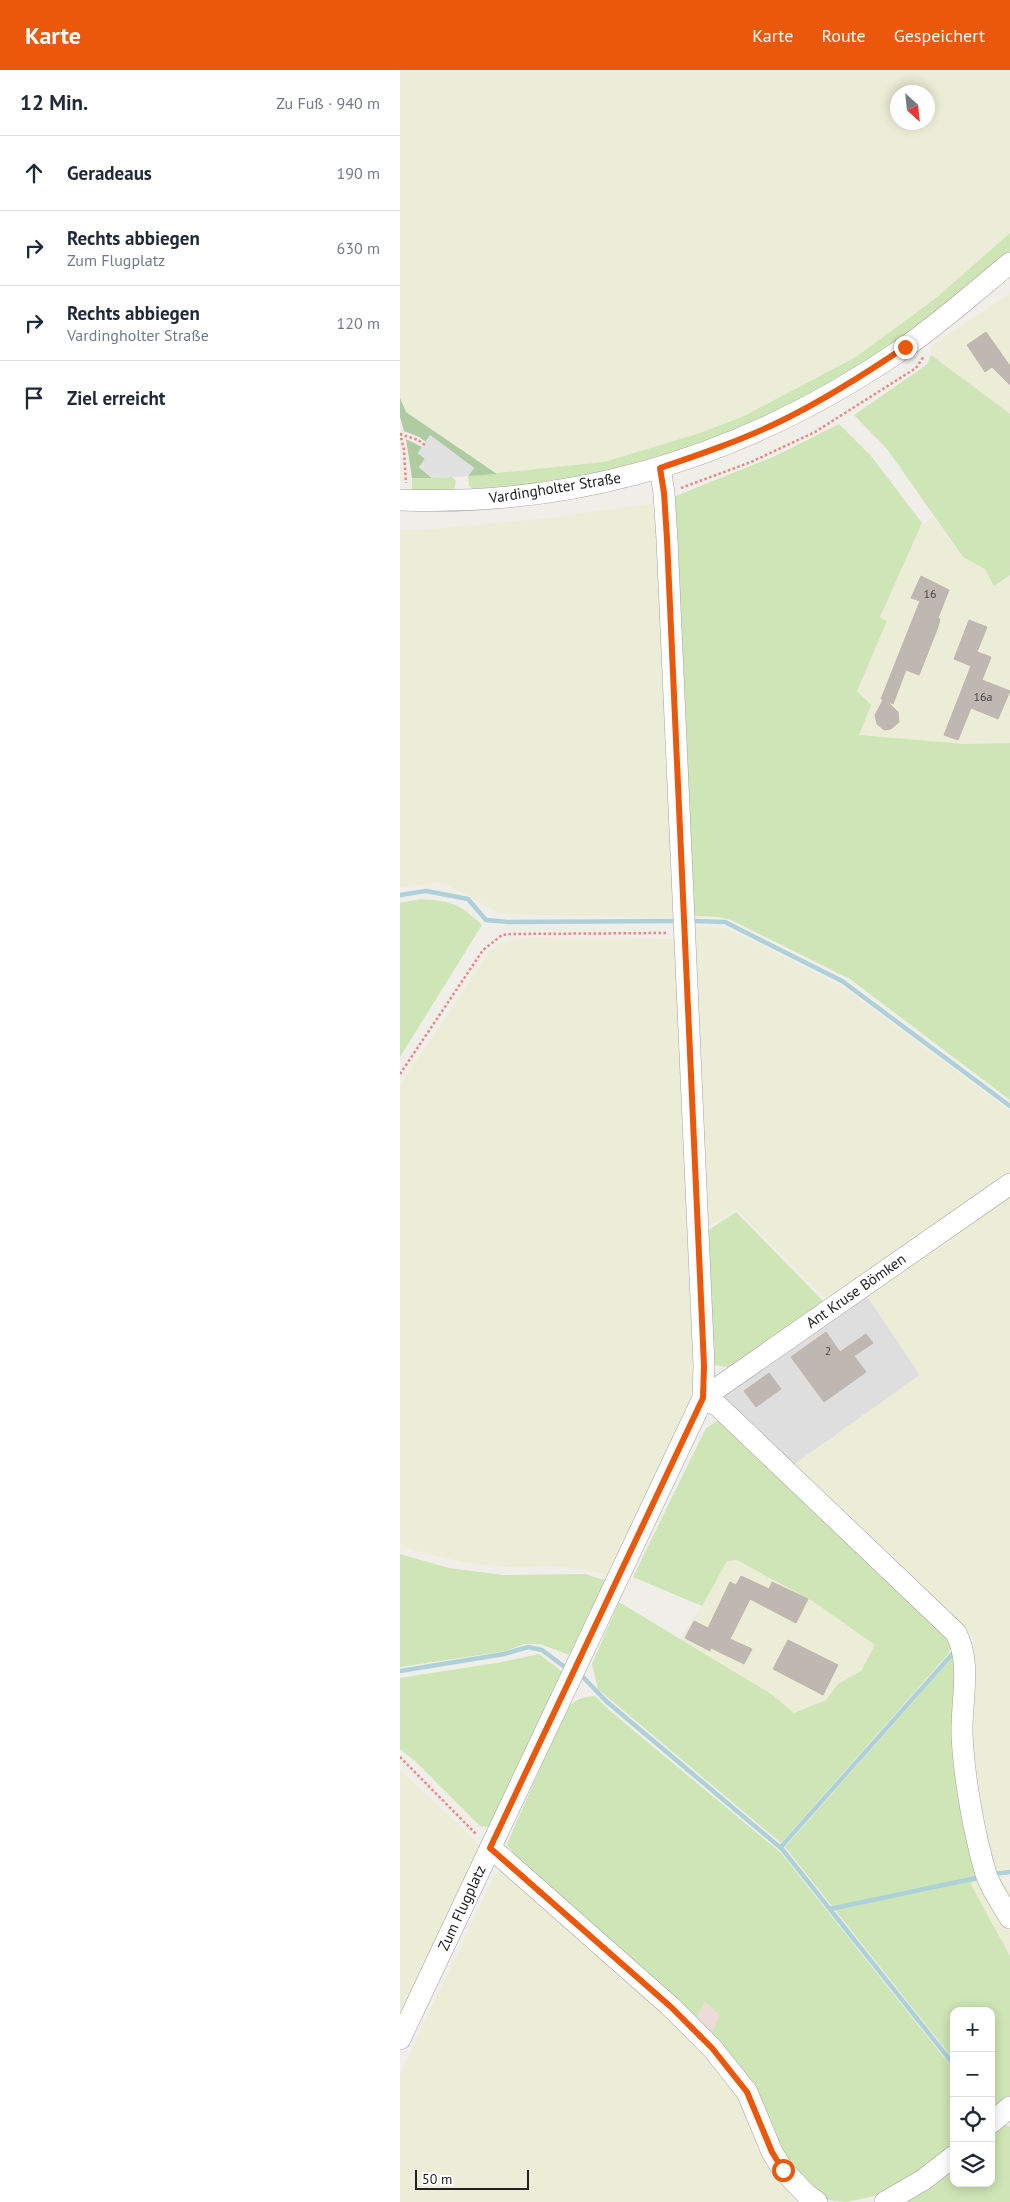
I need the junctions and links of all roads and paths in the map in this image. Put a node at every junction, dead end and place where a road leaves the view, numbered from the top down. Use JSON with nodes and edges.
{"nodes":[{"id":1,"x":1010,"y":263,"type":"edge"},
{"id":2,"x":400,"y":434,"type":"edge"},
{"id":3,"x":426,"y":446,"type":"dead end"},
{"id":4,"x":660,"y":468,"type":"junction"},
{"id":5,"x":404,"y":500,"type":"edge"},
{"id":6,"x":684,"y":933,"type":"junction"},
{"id":7,"x":400,"y":1074,"type":"edge"},
{"id":8,"x":1010,"y":1184,"type":"edge"},
{"id":9,"x":703,"y":1398,"type":"junction"},
{"id":10,"x":400,"y":1757,"type":"edge"},
{"id":11,"x":490,"y":1848,"type":"junction"},
{"id":12,"x":1010,"y":1918,"type":"edge"},
{"id":13,"x":400,"y":2039,"type":"edge"},
{"id":14,"x":1010,"y":2107,"type":"edge"},
{"id":15,"x":995,"y":2120,"type":"edge"},
{"id":16,"x":950,"y":2159,"type":"edge"},
{"id":17,"x":818,"y":2202,"type":"edge"},
{"id":18,"x":885,"y":2202,"type":"edge"}],
"edges":[{"from":1,"to":4,"type":"street","name":"Vardingholter Straße"},
{"from":2,"to":3,"type":"path"},
{"from":2,"to":5,"type":"path"},
{"from":4,"to":5,"type":"street","name":"Vardingholter Straße"},
{"from":4,"to":6,"type":"street","name":"Zum Flugplatz"},
{"from":6,"to":7,"type":"path"},
{"from":6,"to":9,"type":"street","name":"Zum Flugplatz"},
{"from":8,"to":9,"type":"street","name":"Ant Kruse Bömken"},
{"from":9,"to":11,"type":"street","name":"Zum Flugplatz"},
{"from":9,"to":12,"type":"street"},
{"from":10,"to":11,"type":"path"},
{"from":11,"to":13,"type":"street","name":"Zum Flugplatz"},
{"from":11,"to":17,"type":"street"},
{"from":14,"to":15,"type":"street"},
{"from":16,"to":18,"type":"street"}]}
